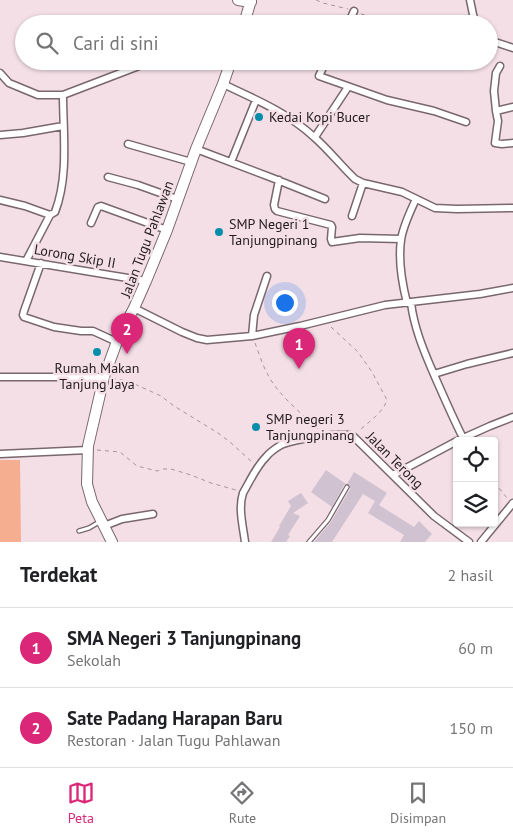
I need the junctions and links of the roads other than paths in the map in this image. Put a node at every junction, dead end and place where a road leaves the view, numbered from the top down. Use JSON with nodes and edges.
{"nodes":[{"id":1,"x":238,"y":0,"type":"edge"},
{"id":2,"x":470,"y":0,"type":"edge"},
{"id":3,"x":251,"y":1,"type":"edge"},
{"id":4,"x":354,"y":11,"type":"road end"},
{"id":5,"x":247,"y":15,"type":"edge"},
{"id":6,"x":352,"y":15,"type":"edge"},
{"id":7,"x":472,"y":15,"type":"edge"},
{"id":8,"x":498,"y":43,"type":"edge"},
{"id":9,"x":513,"y":48,"type":"edge"},
{"id":10,"x":500,"y":66,"type":"dead end"},
{"id":11,"x":128,"y":70,"type":"edge"},
{"id":12,"x":227,"y":70,"type":"edge"},
{"id":13,"x":322,"y":70,"type":"edge"},
{"id":14,"x":498,"y":70,"type":"edge"},
{"id":15,"x":498,"y":70,"type":"edge"},
{"id":16,"x":0,"y":73,"type":"edge"},
{"id":17,"x":223,"y":84,"type":"junction"},
{"id":18,"x":348,"y":87,"type":"junction"},
{"id":19,"x":63,"y":95,"type":"junction"},
{"id":20,"x":256,"y":100,"type":"junction"},
{"id":21,"x":513,"y":107,"type":"edge"},
{"id":22,"x":496,"y":111,"type":"junction"},
{"id":23,"x":466,"y":122,"type":"dead end"},
{"id":24,"x":63,"y":126,"type":"junction"},
{"id":25,"x":0,"y":135,"type":"edge"},
{"id":26,"x":314,"y":137,"type":"junction"},
{"id":27,"x":128,"y":144,"type":"dead end"},
{"id":28,"x":513,"y":144,"type":"edge"},
{"id":29,"x":196,"y":149,"type":"junction"},
{"id":30,"x":191,"y":162,"type":"junction"},
{"id":31,"x":230,"y":162,"type":"junction"},
{"id":32,"x":108,"y":177,"type":"dead end"},
{"id":33,"x":279,"y":180,"type":"junction"},
{"id":34,"x":363,"y":183,"type":"junction"},
{"id":35,"x":177,"y":199,"type":"junction"},
{"id":36,"x":416,"y":199,"type":"junction"},
{"id":37,"x":0,"y":200,"type":"edge"},
{"id":38,"x":325,"y":200,"type":"dead end"},
{"id":39,"x":513,"y":208,"type":"edge"},
{"id":40,"x":50,"y":215,"type":"junction"},
{"id":41,"x":352,"y":216,"type":"dead end"},
{"id":42,"x":92,"y":223,"type":"dead end"},
{"id":43,"x":166,"y":230,"type":"junction"},
{"id":44,"x":401,"y":239,"type":"junction"},
{"id":45,"x":0,"y":257,"type":"edge"},
{"id":46,"x":26,"y":261,"type":"junction"},
{"id":47,"x":41,"y":263,"type":"junction"},
{"id":48,"x":267,"y":276,"type":"dead end"},
{"id":49,"x":146,"y":281,"type":"junction"},
{"id":50,"x":513,"y":288,"type":"edge"},
{"id":51,"x":409,"y":303,"type":"junction"},
{"id":52,"x":134,"y":308,"type":"junction"},
{"id":53,"x":252,"y":336,"type":"junction"},
{"id":54,"x":117,"y":342,"type":"junction"},
{"id":55,"x":513,"y":353,"type":"edge"},
{"id":56,"x":434,"y":374,"type":"junction"},
{"id":57,"x":0,"y":377,"type":"edge"},
{"id":58,"x":104,"y":377,"type":"junction"},
{"id":59,"x":513,"y":417,"type":"edge"},
{"id":60,"x":458,"y":437,"type":"edge"},
{"id":61,"x":466,"y":437,"type":"edge"},
{"id":62,"x":453,"y":443,"type":"edge"},
{"id":63,"x":88,"y":450,"type":"junction"},
{"id":64,"x":0,"y":454,"type":"edge"},
{"id":65,"x":393,"y":476,"type":"junction"},
{"id":66,"x":347,"y":487,"type":"dead end"},
{"id":67,"x":512,"y":504,"type":"edge"},
{"id":68,"x":153,"y":514,"type":"dead end"},
{"id":69,"x":102,"y":524,"type":"junction"},
{"id":70,"x":79,"y":531,"type":"dead end"},
{"id":71,"x":112,"y":542,"type":"edge"},
{"id":72,"x":245,"y":542,"type":"edge"},
{"id":73,"x":309,"y":542,"type":"edge"},
{"id":74,"x":470,"y":542,"type":"edge"},
{"id":75,"x":481,"y":542,"type":"edge"}],
"edges":[{"from":1,"to":3,"type":"main road"},
{"from":2,"to":7,"type":"street"},
{"from":3,"to":5,"type":"main road"},
{"from":4,"to":6,"type":"street"},
{"from":8,"to":9,"type":"street"},
{"from":10,"to":14,"type":"street"},
{"from":11,"to":19,"type":"street"},
{"from":12,"to":17,"type":"main road","name":"Jalan Tugu Pahlawan"},
{"from":13,"to":18,"type":"street"},
{"from":15,"to":22,"type":"street"},
{"from":16,"to":19,"type":"street"},
{"from":17,"to":20,"type":"street"},
{"from":17,"to":29,"type":"main road","name":"Jalan Tugu Pahlawan"},
{"from":18,"to":23,"type":"street"},
{"from":18,"to":26,"type":"street"},
{"from":19,"to":24,"type":"street"},
{"from":20,"to":26,"type":"street"},
{"from":20,"to":31,"type":"street"},
{"from":21,"to":22,"type":"street"},
{"from":22,"to":28,"type":"street"},
{"from":24,"to":25,"type":"street"},
{"from":24,"to":40,"type":"street"},
{"from":26,"to":34,"type":"street"},
{"from":27,"to":30,"type":"street"},
{"from":29,"to":30,"type":"main road","name":"Jalan Tugu Pahlawan"},
{"from":29,"to":31,"type":"street"},
{"from":30,"to":35,"type":"main road","name":"Jalan Tugu Pahlawan"},
{"from":31,"to":33,"type":"street"},
{"from":32,"to":35,"type":"street"},
{"from":33,"to":38,"type":"street"},
{"from":33,"to":44,"type":"street"},
{"from":34,"to":36,"type":"street"},
{"from":34,"to":41,"type":"street"},
{"from":35,"to":43,"type":"main road","name":"Jalan Tugu Pahlawan"},
{"from":36,"to":39,"type":"street"},
{"from":36,"to":44,"type":"street"},
{"from":37,"to":40,"type":"street"},
{"from":40,"to":46,"type":"street"},
{"from":42,"to":43,"type":"street"},
{"from":43,"to":49,"type":"main road","name":"Jalan Tugu Pahlawan"},
{"from":44,"to":51,"type":"street"},
{"from":45,"to":46,"type":"street","name":"Lorong Skip II"},
{"from":46,"to":47,"type":"street","name":"Lorong Skip II"},
{"from":47,"to":49,"type":"street","name":"Lorong Skip II"},
{"from":47,"to":54,"type":"street"},
{"from":48,"to":53,"type":"street"},
{"from":49,"to":52,"type":"main road","name":"Jalan Tugu Pahlawan"},
{"from":50,"to":51,"type":"street"},
{"from":51,"to":53,"type":"street"},
{"from":51,"to":56,"type":"street"},
{"from":52,"to":53,"type":"street"},
{"from":52,"to":54,"type":"main road","name":"Jalan Tugu Pahlawan"},
{"from":54,"to":58,"type":"main road","name":"Jalan Tugu Pahlawan"},
{"from":55,"to":56,"type":"street"},
{"from":56,"to":60,"type":"street"},
{"from":57,"to":58,"type":"street"},
{"from":58,"to":63,"type":"main road","name":"Jalan Tugu Pahlawan"},
{"from":59,"to":61,"type":"street"},
{"from":62,"to":65,"type":"street"},
{"from":63,"to":64,"type":"street"},
{"from":63,"to":69,"type":"main road","name":"Jalan Tugu Pahlawan"},
{"from":65,"to":72,"type":"street","name":"Jalan Terong"},
{"from":65,"to":74,"type":"street","name":"Jalan Terong"},
{"from":66,"to":73,"type":"lane"},
{"from":67,"to":75,"type":"street"},
{"from":68,"to":69,"type":"street"},
{"from":69,"to":70,"type":"lane"},
{"from":69,"to":71,"type":"main road","name":"Jalan Tugu Pahlawan"}]}
